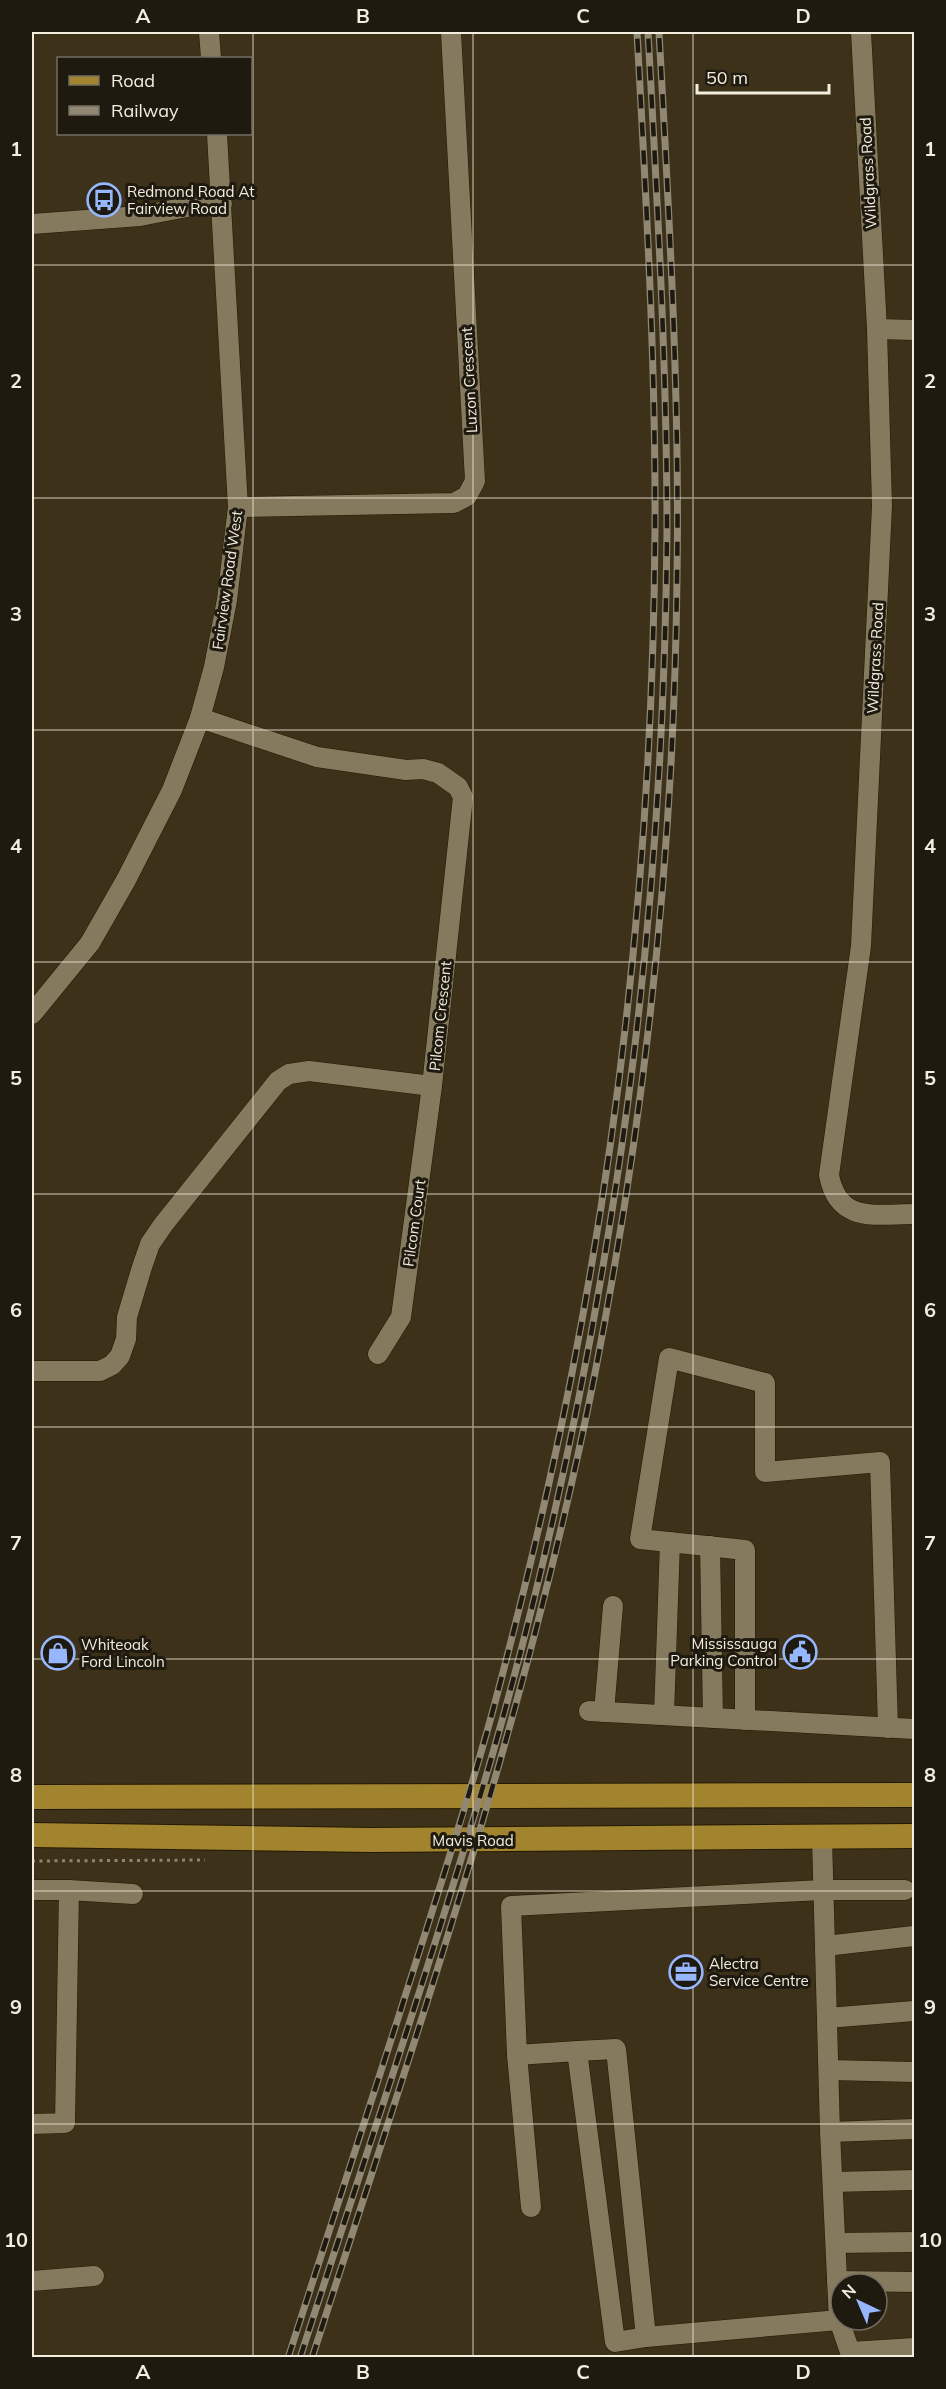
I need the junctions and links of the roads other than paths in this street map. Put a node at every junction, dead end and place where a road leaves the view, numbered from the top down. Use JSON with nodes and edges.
{"nodes":[{"id":1,"x":209,"y":32,"type":"edge"},
{"id":2,"x":451,"y":32,"type":"edge"},
{"id":3,"x":861,"y":32,"type":"edge"},
{"id":4,"x":211,"y":57,"type":"edge"},
{"id":5,"x":217,"y":135,"type":"edge"},
{"id":6,"x":222,"y":204,"type":"junction"},
{"id":7,"x":32,"y":224,"type":"edge"},
{"id":8,"x":877,"y":329,"type":"junction"},
{"id":9,"x":915,"y":330,"type":"edge"},
{"id":10,"x":238,"y":507,"type":"junction"},
{"id":11,"x":200,"y":718,"type":"junction"},
{"id":12,"x":32,"y":1014,"type":"edge"},
{"id":13,"x":432,"y":1086,"type":"junction"},
{"id":14,"x":915,"y":1214,"type":"edge"},
{"id":15,"x":378,"y":1354,"type":"dead end"},
{"id":16,"x":32,"y":1371,"type":"edge"},
{"id":17,"x":670,"y":1542,"type":"junction"},
{"id":18,"x":710,"y":1546,"type":"junction"},
{"id":19,"x":613,"y":1606,"type":"dead end"},
{"id":20,"x":664,"y":1715,"type":"junction"},
{"id":21,"x":713,"y":1718,"type":"junction"},
{"id":22,"x":746,"y":1720,"type":"junction"},
{"id":23,"x":888,"y":1728,"type":"junction"},
{"id":24,"x":915,"y":1729,"type":"edge"},
{"id":25,"x":915,"y":1795,"type":"edge"},
{"id":26,"x":32,"y":1797,"type":"edge"},
{"id":27,"x":32,"y":1835,"type":"edge"},
{"id":28,"x":915,"y":1836,"type":"edge"},
{"id":29,"x":822,"y":1837,"type":"junction"},
{"id":30,"x":32,"y":1890,"type":"edge"},
{"id":31,"x":69,"y":1890,"type":"junction"},
{"id":32,"x":822,"y":1890,"type":"junction"},
{"id":33,"x":904,"y":1890,"type":"dead end"},
{"id":34,"x":133,"y":1893,"type":"dead end"},
{"id":35,"x":915,"y":1936,"type":"edge"},
{"id":36,"x":825,"y":1946,"type":"junction"},
{"id":37,"x":915,"y":2011,"type":"edge"},
{"id":38,"x":827,"y":2018,"type":"junction"},
{"id":39,"x":577,"y":2051,"type":"junction"},
{"id":40,"x":517,"y":2055,"type":"junction"},
{"id":41,"x":829,"y":2070,"type":"junction"},
{"id":42,"x":915,"y":2072,"type":"edge"},
{"id":43,"x":32,"y":2124,"type":"edge"},
{"id":44,"x":915,"y":2129,"type":"edge"},
{"id":45,"x":830,"y":2133,"type":"junction"},
{"id":46,"x":915,"y":2181,"type":"edge"},
{"id":47,"x":833,"y":2182,"type":"junction"},
{"id":48,"x":531,"y":2207,"type":"dead end"},
{"id":49,"x":915,"y":2242,"type":"edge"},
{"id":50,"x":836,"y":2243,"type":"junction"},
{"id":51,"x":837,"y":2272,"type":"edge"},
{"id":52,"x":94,"y":2276,"type":"dead end"},
{"id":53,"x":32,"y":2281,"type":"edge"},
{"id":54,"x":889,"y":2282,"type":"edge"},
{"id":55,"x":915,"y":2282,"type":"edge"},
{"id":56,"x":829,"y":2321,"type":"edge"},
{"id":57,"x":843,"y":2332,"type":"edge"},
{"id":58,"x":646,"y":2337,"type":"junction"},
{"id":59,"x":915,"y":2348,"type":"edge"}],
"edges":[{"from":1,"to":4,"type":"street"},
{"from":2,"to":10,"type":"street","name":"Luzon Crescent"},
{"from":3,"to":8,"type":"street","name":"Wildgrass Road"},
{"from":5,"to":6,"type":"street","name":"Fairview Road West"},
{"from":6,"to":7,"type":"street"},
{"from":6,"to":10,"type":"street","name":"Fairview Road West"},
{"from":8,"to":9,"type":"street"},
{"from":8,"to":14,"type":"street","name":"Wildgrass Road"},
{"from":10,"to":11,"type":"street","name":"Fairview Road West"},
{"from":11,"to":12,"type":"street","name":"Fairview Road West"},
{"from":11,"to":13,"type":"street","name":"Pilcom Crescent"},
{"from":13,"to":15,"type":"street","name":"Pilcom Court"},
{"from":13,"to":16,"type":"street","name":"Pilcom Crescent"},
{"from":17,"to":18,"type":"street"},
{"from":17,"to":20,"type":"street"},
{"from":17,"to":23,"type":"street"},
{"from":18,"to":21,"type":"street"},
{"from":18,"to":22,"type":"street"},
{"from":19,"to":20,"type":"street"},
{"from":20,"to":21,"type":"street"},
{"from":21,"to":22,"type":"street"},
{"from":22,"to":23,"type":"street"},
{"from":23,"to":24,"type":"street"},
{"from":25,"to":26,"type":"main road"},
{"from":27,"to":29,"type":"main road","name":"Mavis Road"},
{"from":28,"to":29,"type":"main road","name":"Mavis Road"},
{"from":29,"to":32,"type":"street"},
{"from":30,"to":31,"type":"street"},
{"from":31,"to":34,"type":"street"},
{"from":31,"to":43,"type":"street"},
{"from":32,"to":33,"type":"street"},
{"from":32,"to":36,"type":"street"},
{"from":32,"to":40,"type":"street"},
{"from":35,"to":36,"type":"street"},
{"from":36,"to":38,"type":"street"},
{"from":37,"to":38,"type":"street"},
{"from":38,"to":41,"type":"street"},
{"from":39,"to":40,"type":"street"},
{"from":39,"to":58,"type":"street"},
{"from":39,"to":58,"type":"street"},
{"from":40,"to":48,"type":"street"},
{"from":41,"to":42,"type":"street"},
{"from":41,"to":45,"type":"street"},
{"from":44,"to":45,"type":"street"},
{"from":45,"to":47,"type":"street"},
{"from":46,"to":47,"type":"street"},
{"from":47,"to":50,"type":"street"},
{"from":49,"to":50,"type":"street"},
{"from":50,"to":51,"type":"street"},
{"from":52,"to":53,"type":"street"},
{"from":54,"to":55,"type":"street"},
{"from":56,"to":58,"type":"street"},
{"from":57,"to":59,"type":"street"}]}
